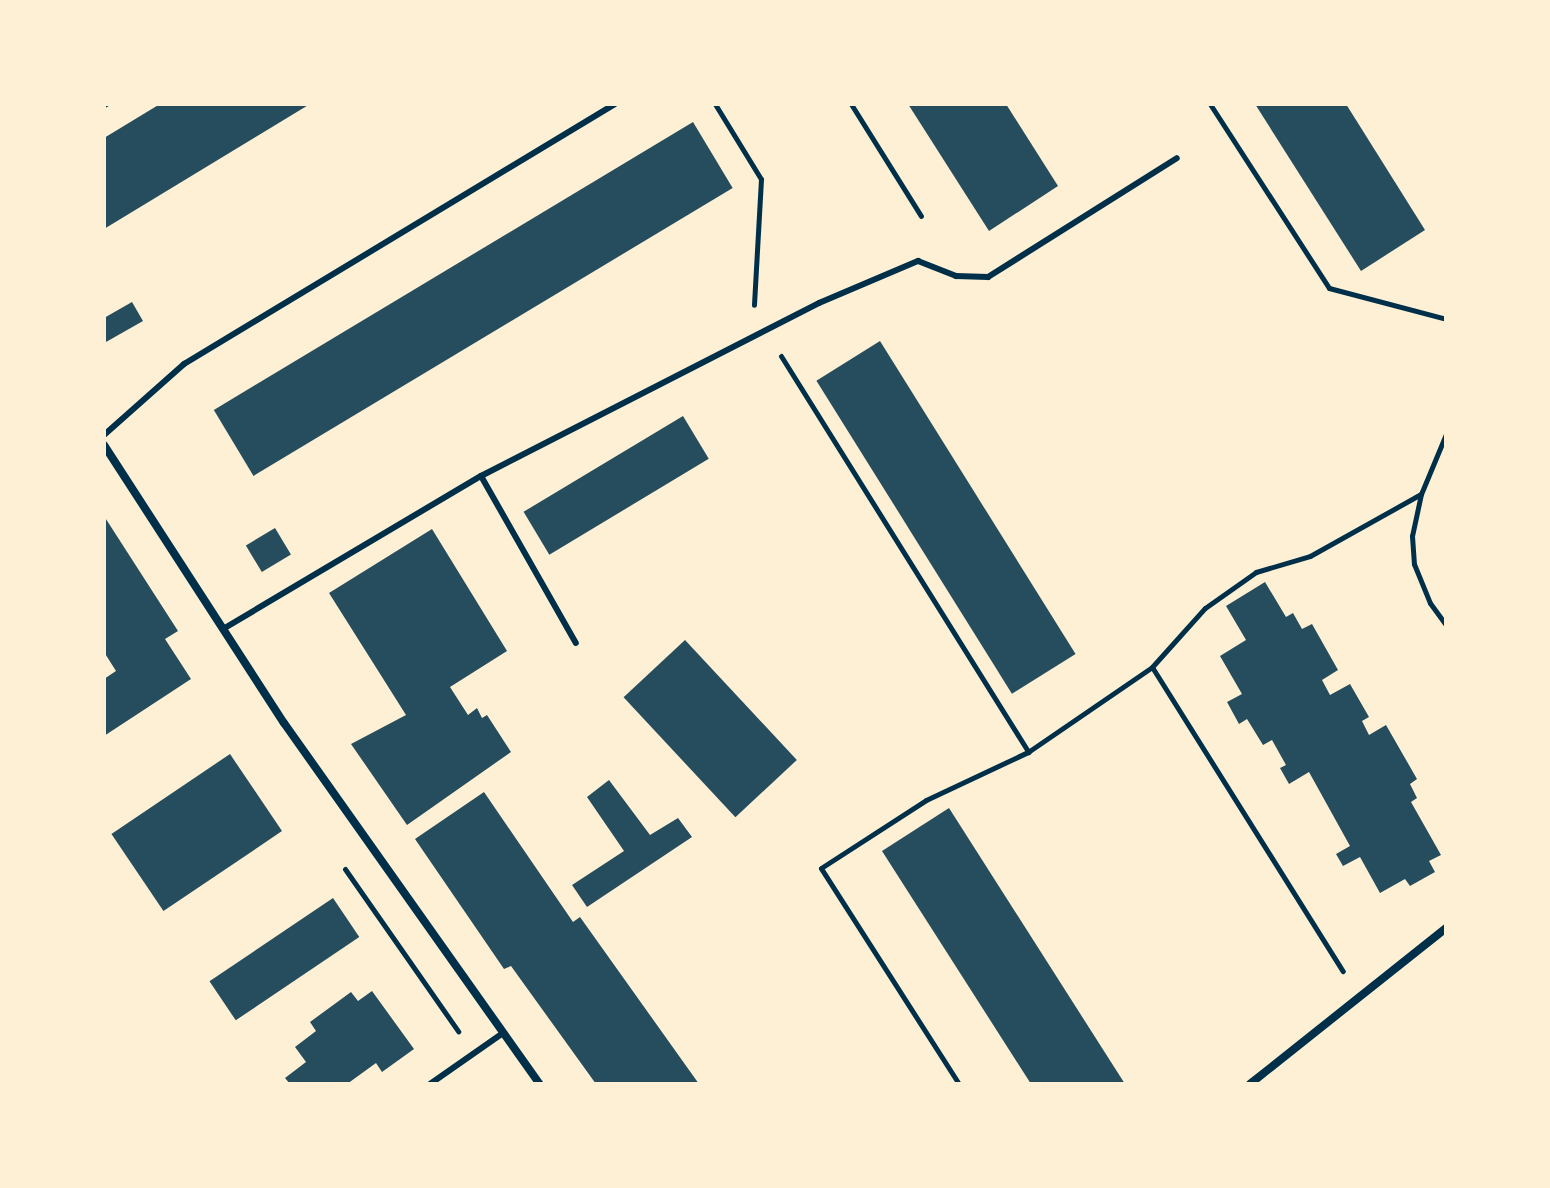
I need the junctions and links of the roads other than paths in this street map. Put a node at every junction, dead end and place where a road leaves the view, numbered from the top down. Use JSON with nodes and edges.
{"nodes":[{"id":1,"x":615,"y":104,"type":"edge"},
{"id":2,"x":1177,"y":158,"type":"dead end"},
{"id":3,"x":104,"y":435,"type":"edge"},
{"id":4,"x":104,"y":445,"type":"edge"},
{"id":5,"x":481,"y":476,"type":"junction"},
{"id":6,"x":223,"y":629,"type":"junction"},
{"id":7,"x":576,"y":643,"type":"dead end"},
{"id":8,"x":1446,"y":928,"type":"edge"},
{"id":9,"x":503,"y":1033,"type":"junction"},
{"id":10,"x":430,"y":1084,"type":"edge"},
{"id":11,"x":540,"y":1084,"type":"edge"},
{"id":12,"x":1250,"y":1084,"type":"edge"}],
"edges":[{"from":1,"to":3,"type":"lane"},
{"from":2,"to":5,"type":"lane"},
{"from":4,"to":6,"type":"street"},
{"from":5,"to":6,"type":"lane"},
{"from":5,"to":7,"type":"lane"},
{"from":6,"to":9,"type":"street"},
{"from":8,"to":12,"type":"street"},
{"from":9,"to":10,"type":"lane"},
{"from":9,"to":11,"type":"street"}]}
